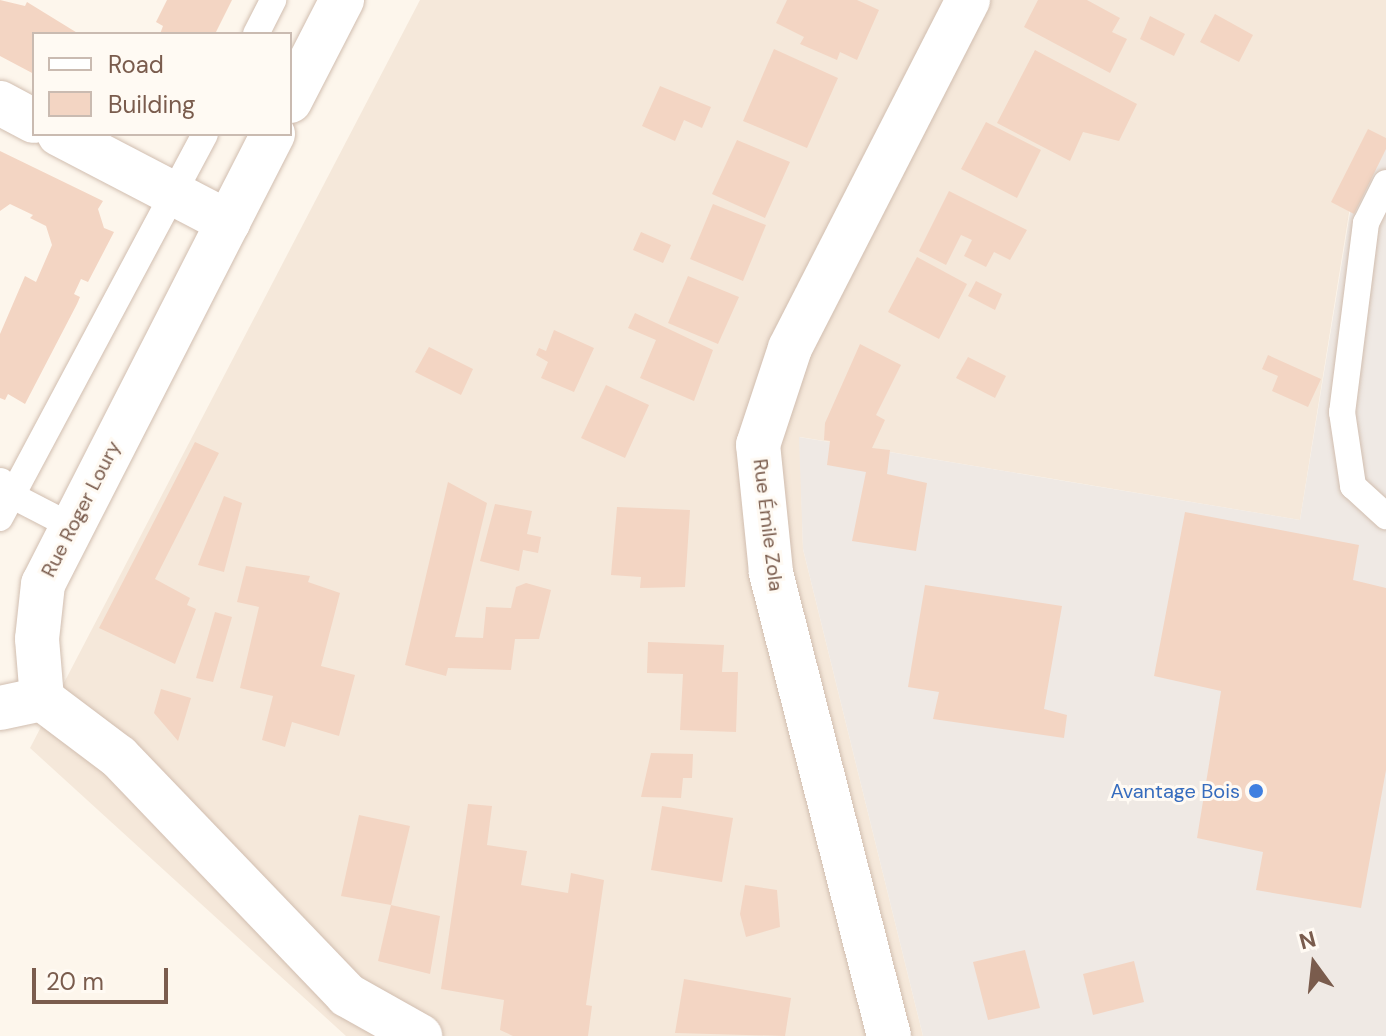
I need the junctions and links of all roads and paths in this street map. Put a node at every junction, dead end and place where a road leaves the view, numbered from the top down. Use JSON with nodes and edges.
{"nodes":[{"id":1,"x":273,"y":0,"type":"edge"},
{"id":2,"x":342,"y":0,"type":"edge"},
{"id":3,"x":968,"y":0,"type":"edge"},
{"id":4,"x":257,"y":32,"type":"edge"},
{"id":5,"x":292,"y":97,"type":"edge"},
{"id":6,"x":0,"y":103,"type":"edge"},
{"id":7,"x":32,"y":120,"type":"edge"},
{"id":8,"x":63,"y":136,"type":"edge"},
{"id":9,"x":204,"y":136,"type":"edge"},
{"id":10,"x":272,"y":136,"type":"edge"},
{"id":11,"x":1386,"y":183,"type":"edge"},
{"id":12,"x":174,"y":194,"type":"junction"},
{"id":13,"x":228,"y":222,"type":"junction"},
{"id":14,"x":4,"y":497,"type":"edge"},
{"id":15,"x":1386,"y":516,"type":"edge"},
{"id":16,"x":71,"y":526,"type":"junction"},
{"id":17,"x":42,"y":699,"type":"junction"},
{"id":18,"x":0,"y":708,"type":"edge"},
{"id":19,"x":420,"y":1036,"type":"edge"},
{"id":20,"x":889,"y":1036,"type":"edge"}],
"edges":[{"from":1,"to":4,"type":"lane"},
{"from":2,"to":5,"type":"street"},
{"from":3,"to":20,"type":"street","name":"Rue Émile Zola"},
{"from":6,"to":7,"type":"street"},
{"from":8,"to":12,"type":"street"},
{"from":9,"to":12,"type":"lane"},
{"from":10,"to":13,"type":"street","name":"Rue Roger Loury"},
{"from":11,"to":15,"type":"lane"},
{"from":12,"to":13,"type":"street"},
{"from":12,"to":14,"type":"lane"},
{"from":13,"to":16,"type":"street","name":"Rue Roger Loury"},
{"from":14,"to":16,"type":"lane"},
{"from":16,"to":17,"type":"street","name":"Rue Roger Loury"},
{"from":17,"to":18,"type":"street"},
{"from":17,"to":19,"type":"street"}]}
